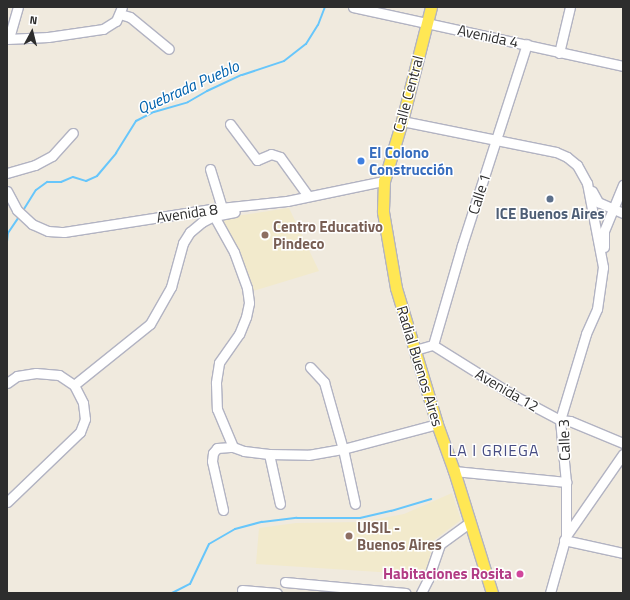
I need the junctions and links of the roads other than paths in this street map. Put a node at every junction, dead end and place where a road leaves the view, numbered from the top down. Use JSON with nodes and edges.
{"nodes":[{"id":1,"x":18,"y":7,"type":"edge"},
{"id":2,"x":353,"y":7,"type":"edge"},
{"id":3,"x":431,"y":7,"type":"edge"},
{"id":4,"x":570,"y":7,"type":"edge"},
{"id":5,"x":121,"y":10,"type":"edge"},
{"id":6,"x":427,"y":23,"type":"junction"},
{"id":7,"x":8,"y":39,"type":"edge"},
{"id":8,"x":527,"y":44,"type":"junction"},
{"id":9,"x":169,"y":50,"type":"dead end"},
{"id":10,"x":559,"y":53,"type":"junction"},
{"id":11,"x":623,"y":66,"type":"edge"},
{"id":12,"x":402,"y":121,"type":"junction"},
{"id":13,"x":230,"y":124,"type":"dead end"},
{"id":14,"x":73,"y":133,"type":"dead end"},
{"id":15,"x":496,"y":141,"type":"junction"},
{"id":16,"x":210,"y":169,"type":"dead end"},
{"id":17,"x":7,"y":173,"type":"edge"},
{"id":18,"x":384,"y":181,"type":"junction"},
{"id":19,"x":587,"y":183,"type":"junction"},
{"id":20,"x":623,"y":185,"type":"edge"},
{"id":21,"x":7,"y":192,"type":"edge"},
{"id":22,"x":308,"y":196,"type":"junction"},
{"id":23,"x":287,"y":201,"type":"junction"},
{"id":24,"x":222,"y":208,"type":"junction"},
{"id":25,"x":612,"y":208,"type":"junction"},
{"id":26,"x":623,"y":213,"type":"edge"},
{"id":27,"x":214,"y":216,"type":"junction"},
{"id":28,"x":603,"y":266,"type":"junction"},
{"id":29,"x":433,"y":345,"type":"junction"},
{"id":30,"x":415,"y":350,"type":"junction"},
{"id":31,"x":310,"y":367,"type":"dead end"},
{"id":32,"x":7,"y":382,"type":"edge"},
{"id":33,"x":74,"y":385,"type":"junction"},
{"id":34,"x":560,"y":420,"type":"junction"},
{"id":35,"x":437,"y":424,"type":"junction"},
{"id":36,"x":623,"y":443,"type":"edge"},
{"id":37,"x":233,"y":447,"type":"junction"},
{"id":38,"x":343,"y":449,"type":"junction"},
{"id":39,"x":269,"y":454,"type":"junction"},
{"id":40,"x":623,"y":454,"type":"edge"},
{"id":41,"x":454,"y":472,"type":"junction"},
{"id":42,"x":566,"y":482,"type":"junction"},
{"id":43,"x":7,"y":502,"type":"edge"},
{"id":44,"x":280,"y":504,"type":"dead end"},
{"id":45,"x":355,"y":504,"type":"dead end"},
{"id":46,"x":223,"y":510,"type":"dead end"},
{"id":47,"x":470,"y":522,"type":"junction"},
{"id":48,"x":565,"y":538,"type":"junction"},
{"id":49,"x":623,"y":553,"type":"edge"},
{"id":50,"x":285,"y":582,"type":"dead end"},
{"id":51,"x":242,"y":590,"type":"dead end"},
{"id":52,"x":277,"y":593,"type":"edge"},
{"id":53,"x":406,"y":593,"type":"edge"},
{"id":54,"x":421,"y":593,"type":"edge"},
{"id":55,"x":492,"y":593,"type":"edge"},
{"id":56,"x":550,"y":593,"type":"edge"}],
"edges":[{"from":1,"to":7,"type":"street"},
{"from":2,"to":6,"type":"street","name":"Avenida 4"},
{"from":3,"to":6,"type":"main road","name":"Calle Central"},
{"from":4,"to":10,"type":"street"},
{"from":5,"to":7,"type":"street"},
{"from":5,"to":9,"type":"street"},
{"from":6,"to":8,"type":"street","name":"Avenida 4"},
{"from":6,"to":12,"type":"main road","name":"Calle Central"},
{"from":8,"to":10,"type":"street","name":"Avenida 4"},
{"from":8,"to":15,"type":"street","name":"Calle 1"},
{"from":10,"to":11,"type":"street","name":"Avenida 4"},
{"from":12,"to":15,"type":"street"},
{"from":12,"to":18,"type":"main road","name":"Calle Central"},
{"from":13,"to":22,"type":"street"},
{"from":14,"to":17,"type":"street"},
{"from":15,"to":19,"type":"street","name":"Calle 3"},
{"from":15,"to":29,"type":"street","name":"Calle 1"},
{"from":16,"to":24,"type":"street"},
{"from":18,"to":22,"type":"street","name":"Avenida 8"},
{"from":18,"to":30,"type":"main road","name":"Radial Buenos Aires"},
{"from":19,"to":25,"type":"street"},
{"from":19,"to":28,"type":"street","name":"Calle 3"},
{"from":20,"to":25,"type":"street","name":"Calle 3"},
{"from":21,"to":24,"type":"street","name":"Avenida 8"},
{"from":22,"to":23,"type":"street","name":"Avenida 8"},
{"from":23,"to":24,"type":"street","name":"Avenida 8"},
{"from":23,"to":27,"type":"street"},
{"from":25,"to":26,"type":"street"},
{"from":25,"to":28,"type":"street","name":"Calle 3"},
{"from":27,"to":33,"type":"street"},
{"from":27,"to":37,"type":"street"},
{"from":28,"to":34,"type":"street","name":"Calle 3"},
{"from":29,"to":30,"type":"street"},
{"from":29,"to":34,"type":"street","name":"Avenida 12"},
{"from":30,"to":35,"type":"main road","name":"Radial Buenos Aires"},
{"from":31,"to":38,"type":"street"},
{"from":32,"to":33,"type":"street"},
{"from":33,"to":43,"type":"street"},
{"from":34,"to":36,"type":"street","name":"Avenida 12"},
{"from":34,"to":42,"type":"street","name":"Calle 3"},
{"from":35,"to":38,"type":"street"},
{"from":35,"to":41,"type":"main road","name":"Radial Buenos Aires"},
{"from":37,"to":39,"type":"street"},
{"from":37,"to":46,"type":"street"},
{"from":38,"to":39,"type":"street"},
{"from":38,"to":45,"type":"street"},
{"from":39,"to":44,"type":"street"},
{"from":40,"to":48,"type":"street"},
{"from":41,"to":42,"type":"street"},
{"from":41,"to":47,"type":"main road","name":"Radial Buenos Aires"},
{"from":42,"to":48,"type":"street","name":"Calle 3"},
{"from":47,"to":54,"type":"street"},
{"from":47,"to":55,"type":"main road","name":"Radial Buenos Aires"},
{"from":48,"to":49,"type":"street"},
{"from":48,"to":56,"type":"street","name":"Calle 3"},
{"from":50,"to":53,"type":"street"},
{"from":51,"to":52,"type":"street"}]}
